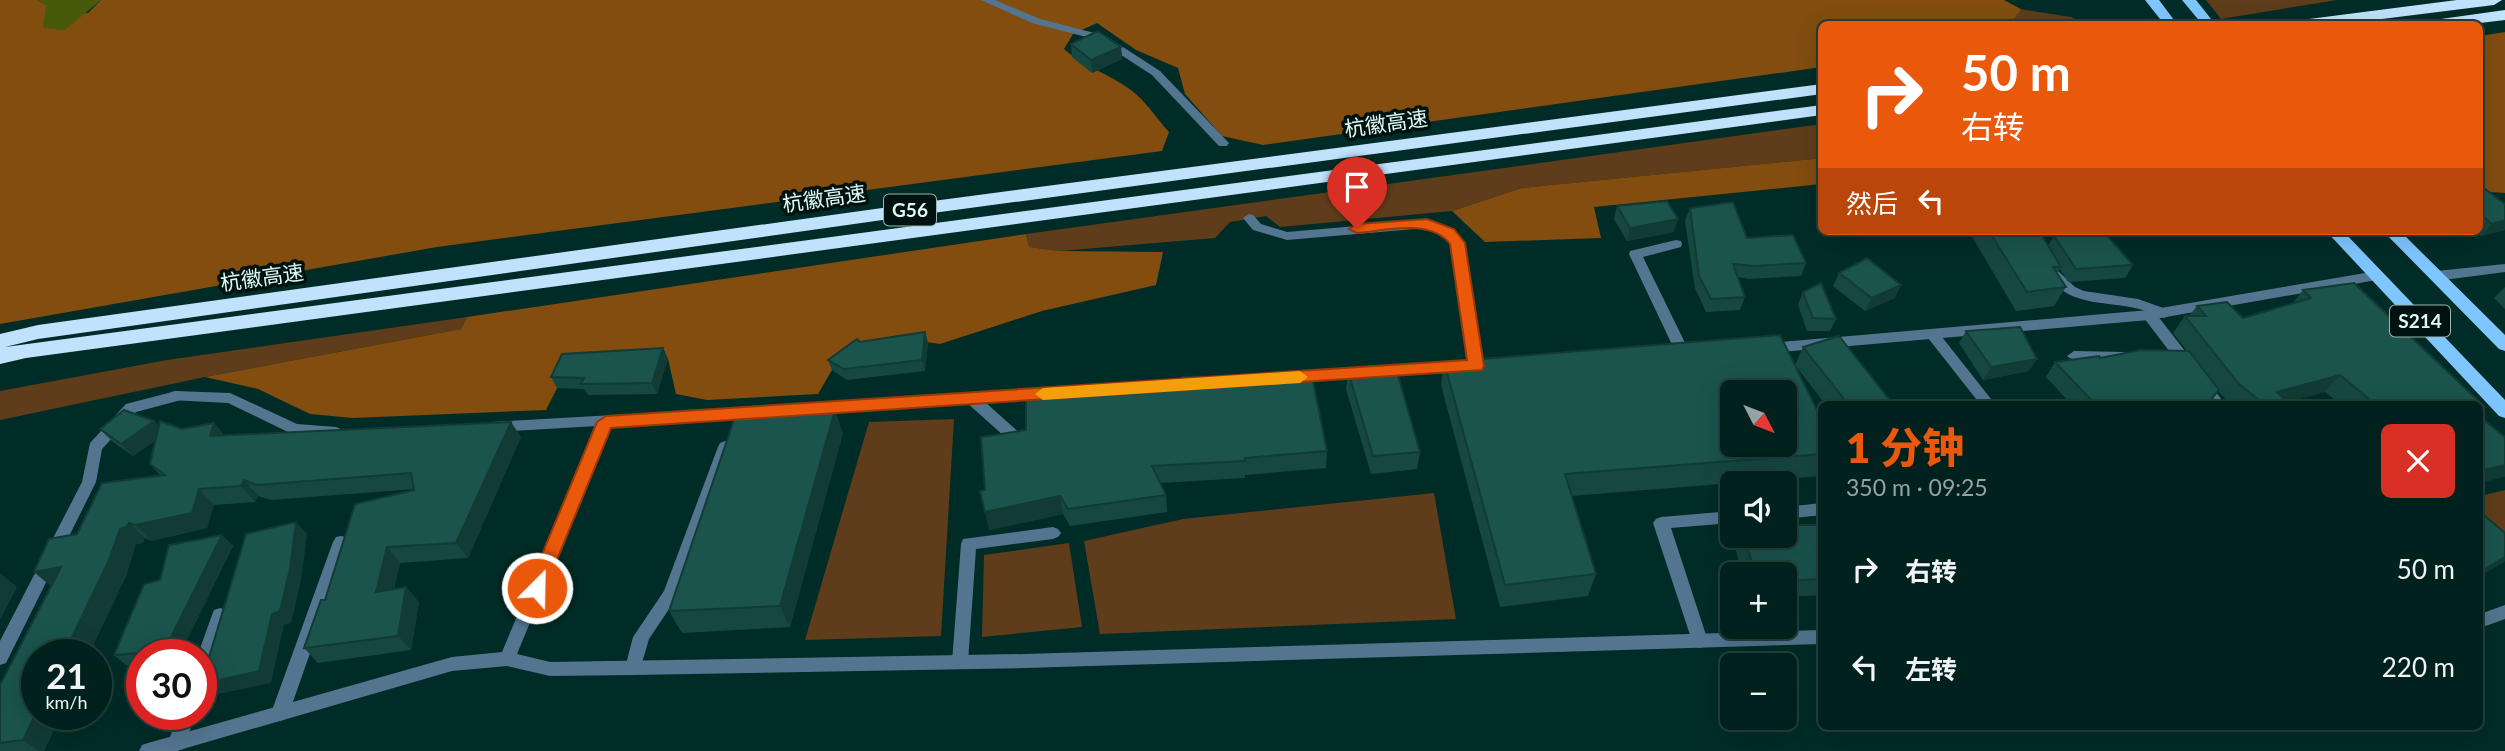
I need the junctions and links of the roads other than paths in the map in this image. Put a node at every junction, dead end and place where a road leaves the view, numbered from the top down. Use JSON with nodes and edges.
{"nodes":[{"id":1,"x":986,"y":0,"type":"edge"},
{"id":2,"x":2152,"y":0,"type":"edge"},
{"id":3,"x":2189,"y":0,"type":"edge"},
{"id":4,"x":2494,"y":0,"type":"edge"},
{"id":5,"x":2505,"y":15,"type":"edge"},
{"id":6,"x":2169,"y":21,"type":"edge"},
{"id":7,"x":2206,"y":21,"type":"edge"},
{"id":8,"x":2332,"y":21,"type":"edge"},
{"id":9,"x":2462,"y":21,"type":"edge"},
{"id":10,"x":1818,"y":90,"type":"edge"},
{"id":11,"x":1818,"y":111,"type":"edge"},
{"id":12,"x":1223,"y":144,"type":"dead end"},
{"id":13,"x":1249,"y":218,"type":"dead end"},
{"id":14,"x":2338,"y":235,"type":"edge"},
{"id":15,"x":2395,"y":235,"type":"edge"},
{"id":16,"x":1676,"y":244,"type":"dead end"},
{"id":17,"x":2049,"y":267,"type":"edge"},
{"id":18,"x":2505,"y":268,"type":"edge"},
{"id":19,"x":2377,"y":276,"type":"junction"},
{"id":20,"x":2436,"y":276,"type":"junction"},
{"id":21,"x":2164,"y":313,"type":"junction"},
{"id":22,"x":2149,"y":316,"type":"junction"},
{"id":23,"x":1933,"y":335,"type":"junction"},
{"id":24,"x":0,"y":341,"type":"edge"},
{"id":25,"x":2505,"y":345,"type":"edge"},
{"id":26,"x":1750,"y":349,"type":"edge"},
{"id":27,"x":1683,"y":353,"type":"edge"},
{"id":28,"x":0,"y":356,"type":"edge"},
{"id":29,"x":2074,"y":356,"type":"edge"},
{"id":30,"x":2141,"y":357,"type":"edge"},
{"id":31,"x":1285,"y":378,"type":"edge"},
{"id":32,"x":1080,"y":391,"type":"edge"},
{"id":33,"x":971,"y":398,"type":"junction"},
{"id":34,"x":1986,"y":401,"type":"edge"},
{"id":35,"x":2215,"y":401,"type":"edge"},
{"id":36,"x":2505,"y":411,"type":"edge"},
{"id":37,"x":606,"y":422,"type":"junction"},
{"id":38,"x":483,"y":427,"type":"edge"},
{"id":39,"x":347,"y":432,"type":"edge"},
{"id":40,"x":728,"y":439,"type":"edge"},
{"id":41,"x":1018,"y":440,"type":"edge"},
{"id":42,"x":1818,"y":509,"type":"edge"},
{"id":43,"x":1797,"y":512,"type":"edge"},
{"id":44,"x":1720,"y":518,"type":"edge"},
{"id":45,"x":1053,"y":533,"type":"dead end"},
{"id":46,"x":341,"y":542,"type":"edge"},
{"id":47,"x":2505,"y":612,"type":"edge"},
{"id":48,"x":220,"y":615,"type":"edge"},
{"id":49,"x":2483,"y":620,"type":"edge"},
{"id":50,"x":1818,"y":637,"type":"edge"},
{"id":51,"x":212,"y":639,"type":"edge"},
{"id":52,"x":1700,"y":641,"type":"junction"},
{"id":53,"x":0,"y":658,"type":"edge"},
{"id":54,"x":507,"y":659,"type":"junction"},
{"id":55,"x":960,"y":662,"type":"junction"},
{"id":56,"x":632,"y":668,"type":"junction"},
{"id":57,"x":280,"y":713,"type":"junction"},
{"id":58,"x":181,"y":730,"type":"edge"},
{"id":59,"x":177,"y":743,"type":"junction"},
{"id":60,"x":148,"y":751,"type":"edge"}],
"edges":[{"from":1,"to":12,"type":"street"},
{"from":2,"to":6,"type":"main road"},
{"from":3,"to":7,"type":"main road"},
{"from":4,"to":8,"type":"highway"},
{"from":5,"to":9,"type":"highway"},
{"from":10,"to":24,"type":"highway","name":"杭徽高速","number":"G56"},
{"from":11,"to":28,"type":"highway","name":"杭徽高速","number":"G56"},
{"from":13,"to":31,"type":"street"},
{"from":14,"to":19,"type":"main road","number":"S214"},
{"from":15,"to":20,"type":"main road","number":"S214"},
{"from":16,"to":27,"type":"street"},
{"from":17,"to":21,"type":"street"},
{"from":18,"to":20,"type":"street"},
{"from":19,"to":21,"type":"street"},
{"from":19,"to":36,"type":"main road","number":"S214"},
{"from":20,"to":25,"type":"main road","number":"S214"},
{"from":21,"to":22,"type":"street"},
{"from":22,"to":23,"type":"street"},
{"from":22,"to":35,"type":"street"},
{"from":23,"to":26,"type":"street"},
{"from":23,"to":34,"type":"street"},
{"from":29,"to":30,"type":"street"},
{"from":32,"to":33,"type":"street"},
{"from":33,"to":37,"type":"street"},
{"from":33,"to":41,"type":"street"},
{"from":37,"to":38,"type":"street"},
{"from":37,"to":54,"type":"street"},
{"from":39,"to":53,"type":"street"},
{"from":40,"to":56,"type":"street"},
{"from":42,"to":43,"type":"street"},
{"from":44,"to":52,"type":"street"},
{"from":45,"to":55,"type":"street"},
{"from":46,"to":57,"type":"street"},
{"from":47,"to":49,"type":"street"},
{"from":48,"to":51,"type":"street"},
{"from":50,"to":52,"type":"street"},
{"from":52,"to":55,"type":"street"},
{"from":54,"to":56,"type":"street"},
{"from":54,"to":57,"type":"street"},
{"from":55,"to":56,"type":"street"},
{"from":57,"to":59,"type":"street"},
{"from":58,"to":59,"type":"street"},
{"from":59,"to":60,"type":"street"}]}
